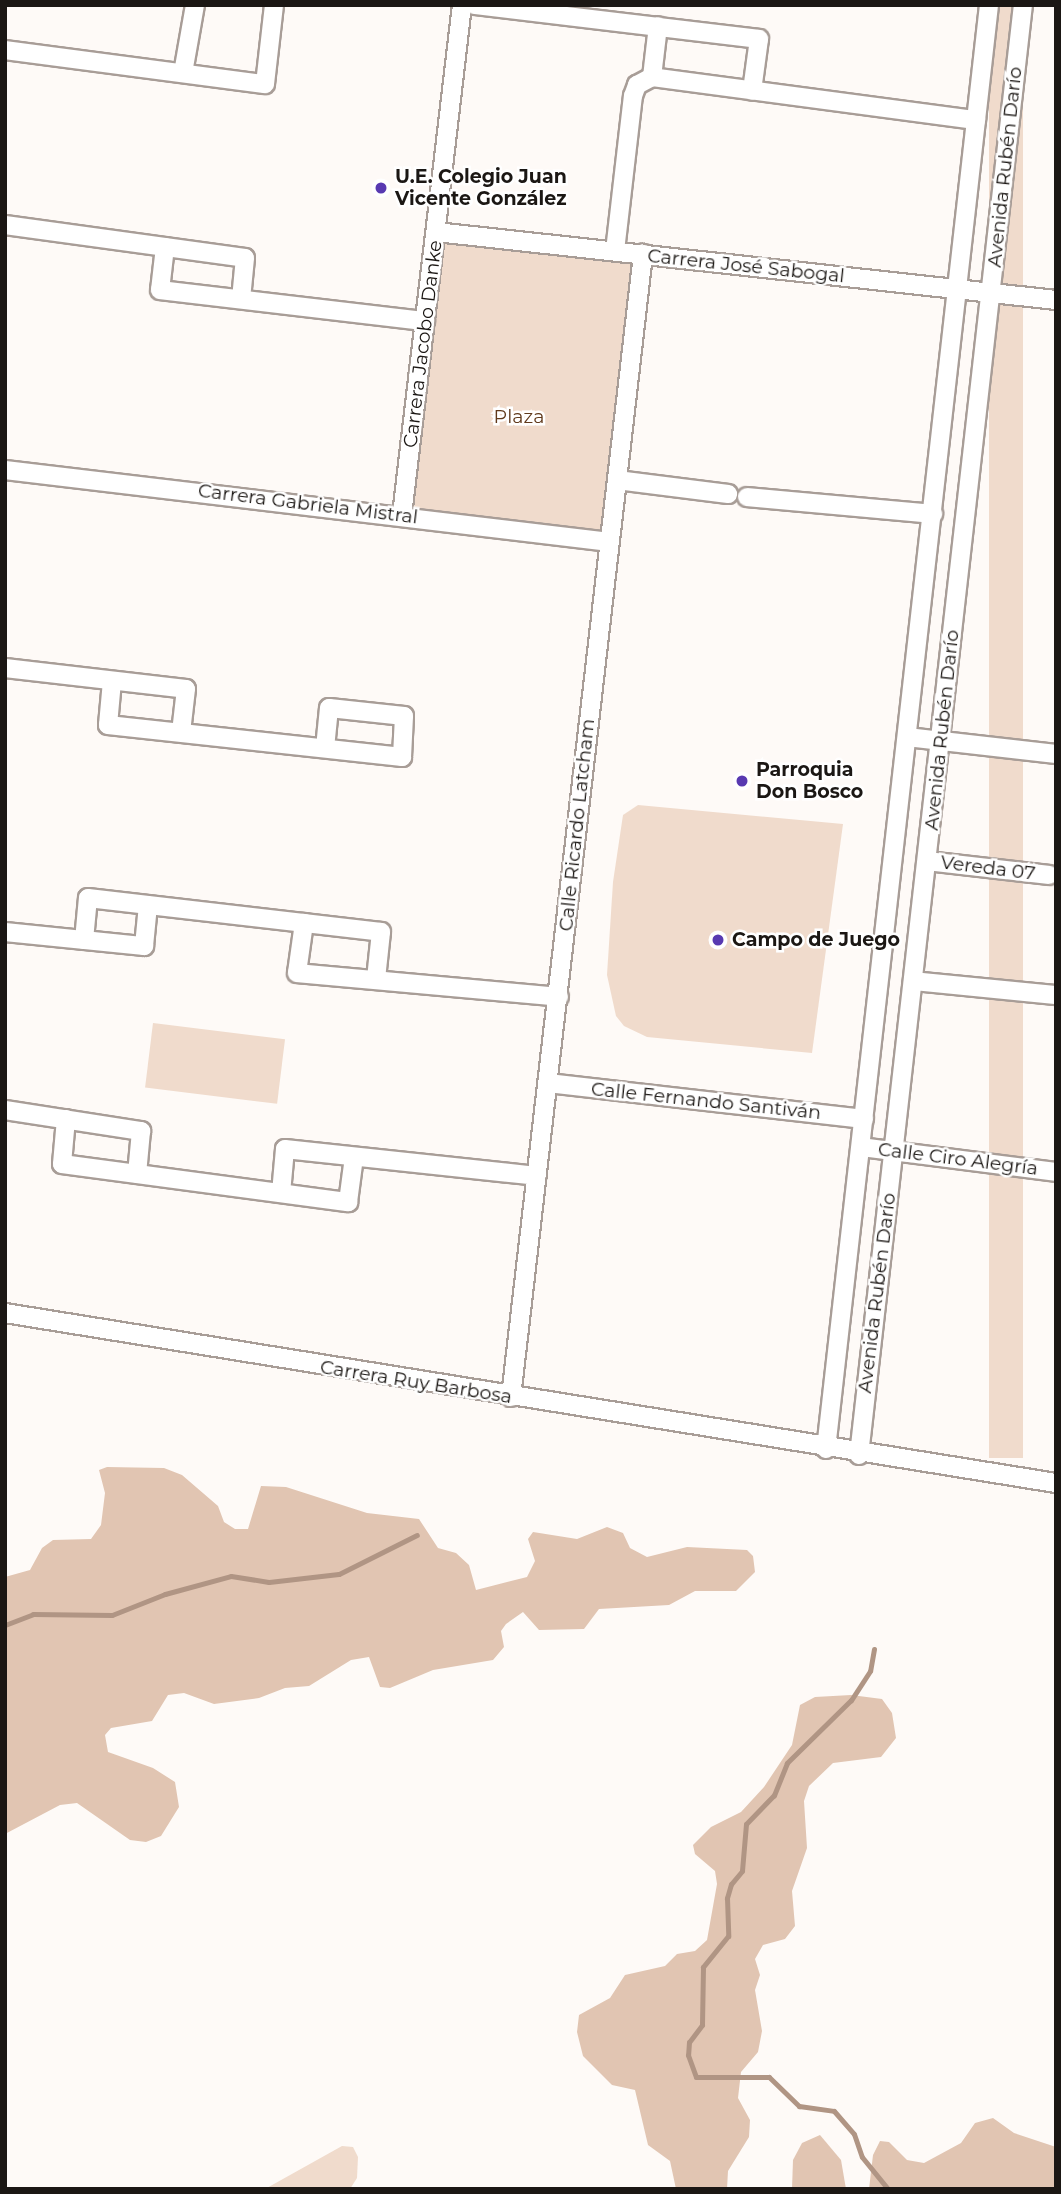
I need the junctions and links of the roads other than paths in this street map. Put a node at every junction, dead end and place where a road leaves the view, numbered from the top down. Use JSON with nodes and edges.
{"nodes":[{"id":1,"x":195,"y":5,"type":"edge"},
{"id":2,"x":274,"y":5,"type":"edge"},
{"id":3,"x":462,"y":5,"type":"edge"},
{"id":4,"x":474,"y":5,"type":"edge"},
{"id":5,"x":989,"y":5,"type":"edge"},
{"id":6,"x":1023,"y":5,"type":"edge"},
{"id":7,"x":658,"y":26,"type":"junction"},
{"id":8,"x":5,"y":50,"type":"edge"},
{"id":9,"x":183,"y":73,"type":"junction"},
{"id":10,"x":652,"y":77,"type":"junction"},
{"id":11,"x":752,"y":91,"type":"junction"},
{"id":12,"x":976,"y":120,"type":"junction"},
{"id":13,"x":5,"y":225,"type":"edge"},
{"id":14,"x":436,"y":232,"type":"junction"},
{"id":15,"x":165,"y":247,"type":"junction"},
{"id":16,"x":615,"y":251,"type":"junction"},
{"id":17,"x":643,"y":254,"type":"junction"},
{"id":18,"x":957,"y":289,"type":"junction"},
{"id":19,"x":991,"y":293,"type":"junction"},
{"id":20,"x":241,"y":299,"type":"junction"},
{"id":21,"x":1056,"y":300,"type":"edge"},
{"id":22,"x":425,"y":321,"type":"junction"},
{"id":23,"x":5,"y":470,"type":"edge"},
{"id":24,"x":617,"y":480,"type":"junction"},
{"id":25,"x":727,"y":494,"type":"dead end"},
{"id":26,"x":747,"y":497,"type":"dead end"},
{"id":27,"x":933,"y":514,"type":"junction"},
{"id":28,"x":402,"y":515,"type":"junction"},
{"id":29,"x":610,"y":542,"type":"junction"},
{"id":30,"x":5,"y":668,"type":"edge"},
{"id":31,"x":113,"y":681,"type":"junction"},
{"id":32,"x":181,"y":732,"type":"junction"},
{"id":33,"x":907,"y":737,"type":"junction"},
{"id":34,"x":940,"y":740,"type":"junction"},
{"id":35,"x":325,"y":748,"type":"junction"},
{"id":36,"x":1056,"y":754,"type":"edge"},
{"id":37,"x":927,"y":861,"type":"junction"},
{"id":38,"x":1049,"y":875,"type":"dead end"},
{"id":39,"x":148,"y":905,"type":"junction"},
{"id":40,"x":303,"y":923,"type":"junction"},
{"id":41,"x":5,"y":932,"type":"edge"},
{"id":42,"x":84,"y":940,"type":"junction"},
{"id":43,"x":376,"y":979,"type":"junction"},
{"id":44,"x":913,"y":981,"type":"junction"},
{"id":45,"x":1056,"y":995,"type":"edge"},
{"id":46,"x":559,"y":997,"type":"junction"},
{"id":47,"x":548,"y":1083,"type":"junction"},
{"id":48,"x":5,"y":1110,"type":"edge"},
{"id":49,"x":864,"y":1118,"type":"junction"},
{"id":50,"x":66,"y":1119,"type":"junction"},
{"id":51,"x":861,"y":1147,"type":"junction"},
{"id":52,"x":894,"y":1151,"type":"junction"},
{"id":53,"x":354,"y":1157,"type":"junction"},
{"id":54,"x":1056,"y":1172,"type":"edge"},
{"id":55,"x":137,"y":1174,"type":"junction"},
{"id":56,"x":537,"y":1176,"type":"junction"},
{"id":57,"x":281,"y":1193,"type":"junction"},
{"id":58,"x":5,"y":1313,"type":"edge"},
{"id":59,"x":511,"y":1396,"type":"junction"},
{"id":60,"x":826,"y":1449,"type":"junction"},
{"id":61,"x":859,"y":1455,"type":"junction"},
{"id":62,"x":1056,"y":1483,"type":"edge"}],
"edges":[{"from":1,"to":9,"type":"street"},
{"from":2,"to":9,"type":"street"},
{"from":3,"to":14,"type":"street","name":"Carrera Jacobo Danke"},
{"from":4,"to":7,"type":"street"},
{"from":5,"to":12,"type":"street","name":"Avenida Rubén Darío"},
{"from":6,"to":19,"type":"street","name":"Avenida Rubén Darío"},
{"from":7,"to":10,"type":"street"},
{"from":7,"to":11,"type":"street"},
{"from":8,"to":9,"type":"street"},
{"from":10,"to":11,"type":"street"},
{"from":10,"to":16,"type":"street"},
{"from":11,"to":12,"type":"street"},
{"from":12,"to":18,"type":"street","name":"Avenida Rubén Darío"},
{"from":13,"to":15,"type":"street"},
{"from":14,"to":16,"type":"street","name":"Carrera José Sabogal"},
{"from":14,"to":22,"type":"street","name":"Carrera Jacobo Danke"},
{"from":15,"to":20,"type":"street"},
{"from":15,"to":20,"type":"street"},
{"from":16,"to":17,"type":"street","name":"Carrera José Sabogal"},
{"from":17,"to":18,"type":"street","name":"Carrera José Sabogal"},
{"from":17,"to":24,"type":"street","name":"Calle Ricardo Latcham"},
{"from":18,"to":19,"type":"street","name":"Carrera José Sabogal"},
{"from":18,"to":27,"type":"street","name":"Avenida Rubén Darío"},
{"from":19,"to":21,"type":"street","name":"Carrera José Sabogal"},
{"from":19,"to":34,"type":"street","name":"Avenida Rubén Darío"},
{"from":20,"to":22,"type":"street"},
{"from":22,"to":28,"type":"street","name":"Carrera Jacobo Danke"},
{"from":23,"to":28,"type":"street","name":"Carrera Gabriela Mistral"},
{"from":24,"to":25,"type":"street"},
{"from":24,"to":29,"type":"street","name":"Calle Ricardo Latcham"},
{"from":26,"to":27,"type":"street"},
{"from":27,"to":33,"type":"street","name":"Avenida Rubén Darío"},
{"from":28,"to":29,"type":"street","name":"Carrera Gabriela Mistral"},
{"from":29,"to":46,"type":"street","name":"Calle Ricardo Latcham"},
{"from":30,"to":31,"type":"street"},
{"from":31,"to":32,"type":"street"},
{"from":31,"to":32,"type":"street"},
{"from":32,"to":35,"type":"street"},
{"from":33,"to":34,"type":"street"},
{"from":33,"to":49,"type":"street","name":"Avenida Rubén Darío"},
{"from":34,"to":36,"type":"street"},
{"from":34,"to":37,"type":"street","name":"Avenida Rubén Darío"},
{"from":35,"to":35,"type":"street"},
{"from":37,"to":38,"type":"street","name":"Vereda 07"},
{"from":37,"to":44,"type":"street","name":"Avenida Rubén Darío"},
{"from":39,"to":40,"type":"street"},
{"from":39,"to":42,"type":"street"},
{"from":39,"to":42,"type":"street"},
{"from":40,"to":43,"type":"street"},
{"from":40,"to":43,"type":"street"},
{"from":41,"to":42,"type":"street"},
{"from":43,"to":46,"type":"street"},
{"from":44,"to":45,"type":"street"},
{"from":44,"to":52,"type":"street","name":"Avenida Rubén Darío"},
{"from":46,"to":47,"type":"street","name":"Calle Ricardo Latcham"},
{"from":47,"to":49,"type":"street","name":"Calle Fernando Santiván"},
{"from":47,"to":56,"type":"street","name":"Calle Ricardo Latcham"},
{"from":48,"to":50,"type":"street"},
{"from":49,"to":51,"type":"street","name":"Avenida Rubén Darío"},
{"from":50,"to":55,"type":"street"},
{"from":50,"to":55,"type":"street"},
{"from":51,"to":52,"type":"street","name":"Calle Ciro Alegría"},
{"from":51,"to":60,"type":"street","name":"Avenida Rubén Darío"},
{"from":52,"to":54,"type":"street","name":"Calle Ciro Alegría"},
{"from":52,"to":61,"type":"street","name":"Avenida Rubén Darío"},
{"from":53,"to":56,"type":"street"},
{"from":53,"to":57,"type":"street"},
{"from":53,"to":57,"type":"street"},
{"from":55,"to":57,"type":"street"},
{"from":56,"to":59,"type":"street","name":"Calle Ricardo Latcham"},
{"from":58,"to":59,"type":"street","name":"Carrera Ruy Barbosa"},
{"from":59,"to":60,"type":"street","name":"Carrera Ruy Barbosa"},
{"from":60,"to":61,"type":"street","name":"Carrera Ruy Barbosa"},
{"from":61,"to":62,"type":"street"}]}
